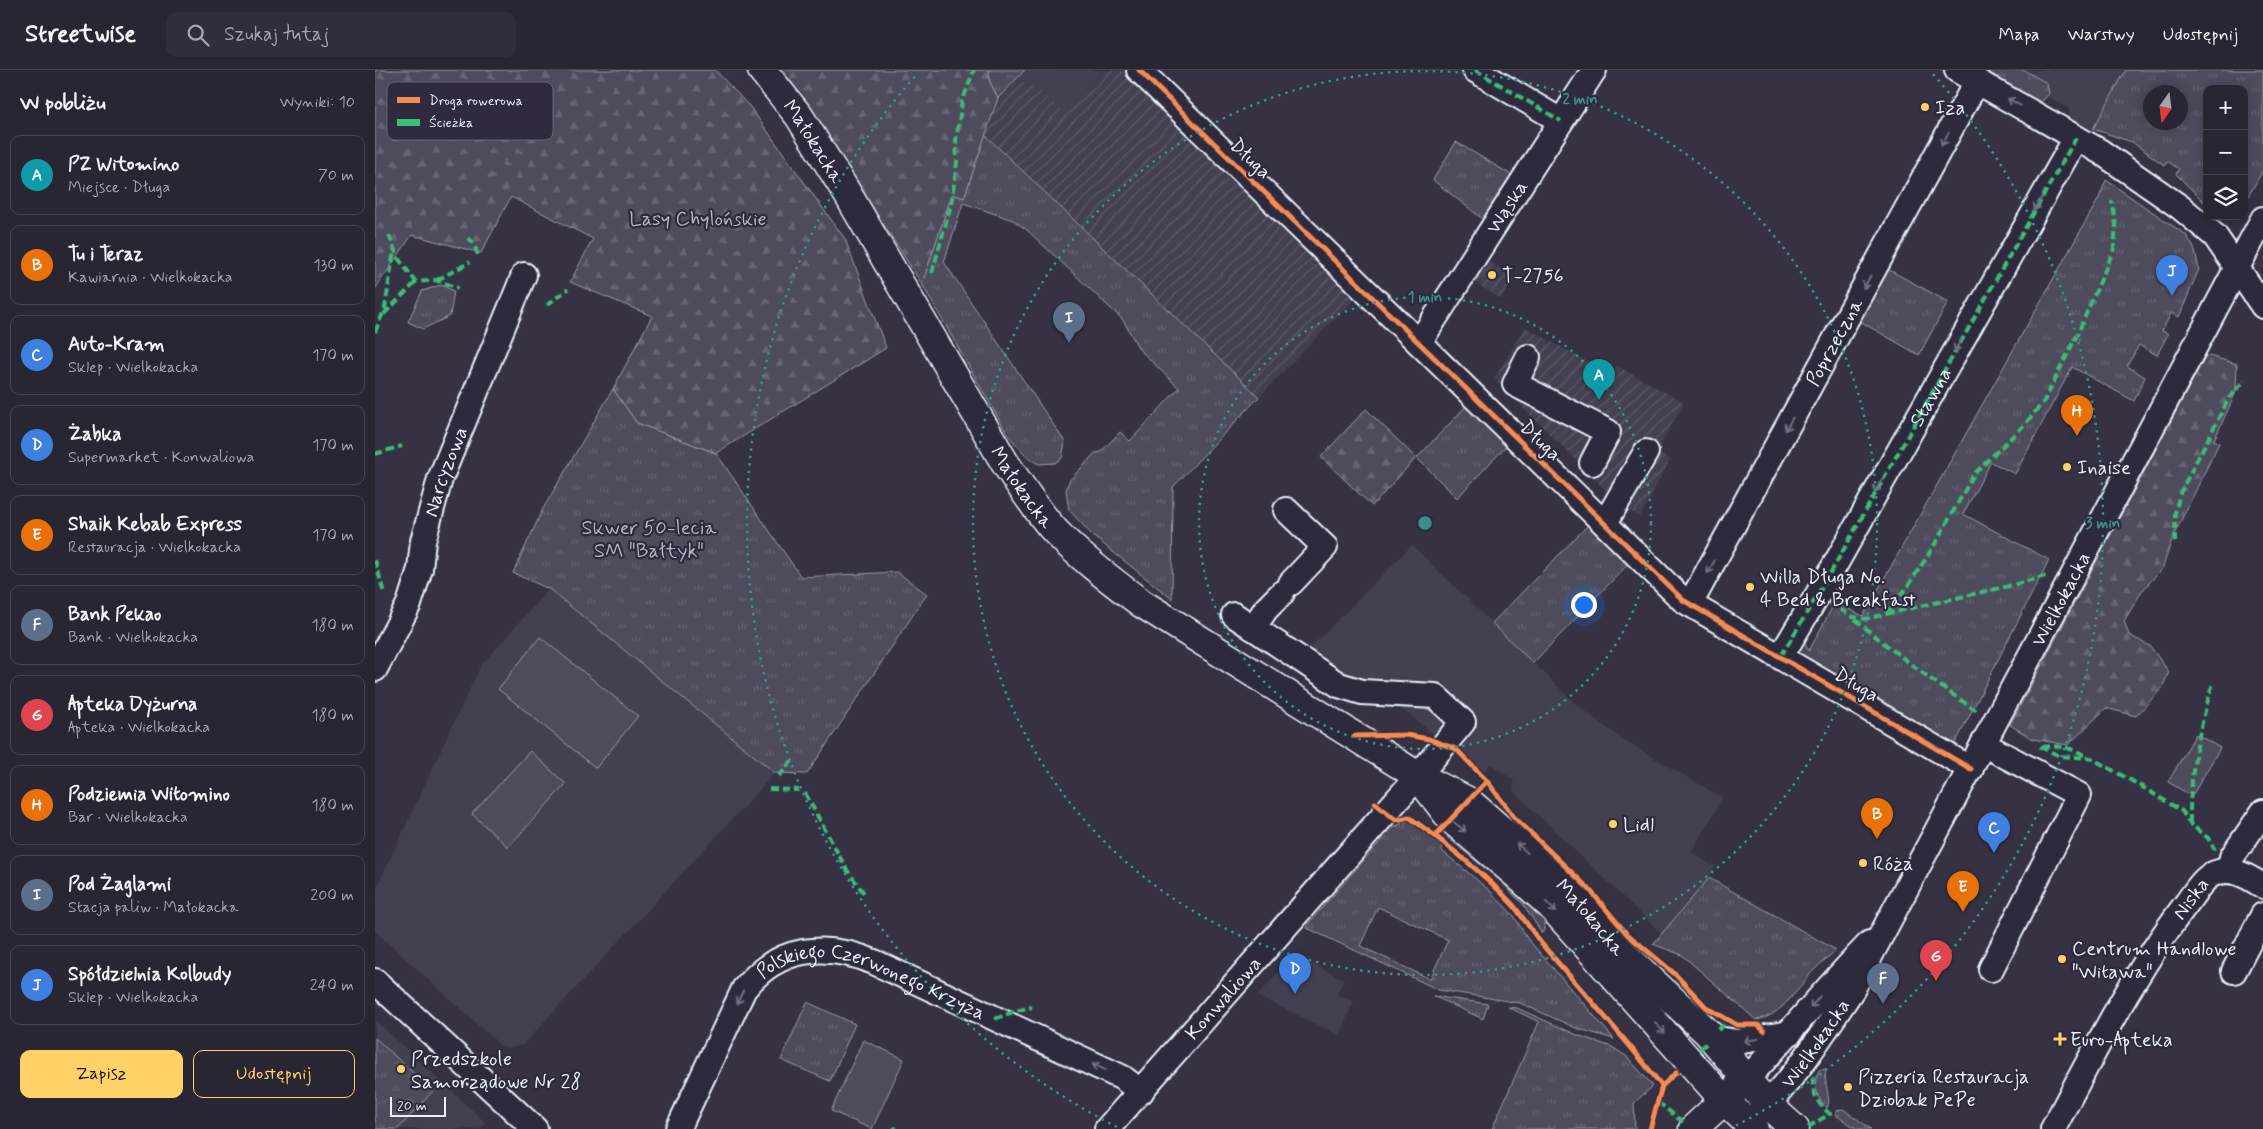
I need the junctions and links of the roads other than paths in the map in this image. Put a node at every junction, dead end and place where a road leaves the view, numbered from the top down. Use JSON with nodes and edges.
{"nodes":[{"id":1,"x":762,"y":70,"type":"edge"},
{"id":2,"x":1139,"y":70,"type":"edge"},
{"id":3,"x":1475,"y":70,"type":"edge"},
{"id":4,"x":1594,"y":70,"type":"edge"},
{"id":5,"x":1967,"y":76,"type":"edge"},
{"id":6,"x":1561,"y":121,"type":"junction"},
{"id":7,"x":2076,"y":138,"type":"junction"},
{"id":8,"x":2263,"y":218,"type":"edge"},
{"id":9,"x":2237,"y":267,"type":"junction"},
{"id":10,"x":524,"y":274,"type":"dead end"},
{"id":11,"x":2263,"y":306,"type":"edge"},
{"id":12,"x":1419,"y":343,"type":"junction"},
{"id":13,"x":1529,"y":357,"type":"dead end"},
{"id":14,"x":1646,"y":452,"type":"dead end"},
{"id":15,"x":1592,"y":463,"type":"dead end"},
{"id":16,"x":1286,"y":510,"type":"dead end"},
{"id":17,"x":1605,"y":523,"type":"junction"},
{"id":18,"x":1690,"y":604,"type":"junction"},
{"id":19,"x":1781,"y":656,"type":"junction"},
{"id":20,"x":375,"y":669,"type":"edge"},
{"id":21,"x":1983,"y":744,"type":"junction"},
{"id":22,"x":1971,"y":768,"type":"junction"},
{"id":23,"x":1418,"y":776,"type":"junction"},
{"id":24,"x":2263,"y":812,"type":"edge"},
{"id":25,"x":2229,"y":871,"type":"junction"},
{"id":26,"x":2263,"y":886,"type":"edge"},
{"id":27,"x":2263,"y":916,"type":"edge"},
{"id":28,"x":1885,"y":927,"type":"junction"},
{"id":29,"x":1991,"y":969,"type":"dead end"},
{"id":30,"x":2234,"y":971,"type":"dead end"},
{"id":31,"x":375,"y":980,"type":"edge"},
{"id":32,"x":1790,"y":1033,"type":"junction"},
{"id":33,"x":1712,"y":1038,"type":"junction"},
{"id":34,"x":1747,"y":1079,"type":"junction"},
{"id":35,"x":1141,"y":1092,"type":"junction"},
{"id":36,"x":1724,"y":1100,"type":"junction"},
{"id":37,"x":1768,"y":1105,"type":"junction"},
{"id":38,"x":1747,"y":1127,"type":"edge"},
{"id":39,"x":535,"y":1129,"type":"edge"},
{"id":40,"x":678,"y":1129,"type":"edge"},
{"id":41,"x":1107,"y":1129,"type":"edge"},
{"id":42,"x":1693,"y":1129,"type":"edge"},
{"id":43,"x":1795,"y":1129,"type":"edge"},
{"id":44,"x":2053,"y":1129,"type":"edge"}],
"edges":[{"from":1,"to":23,"type":"main road","name":"Małokacka"},
{"from":2,"to":12,"type":"street","name":"Długa"},
{"from":3,"to":6,"type":"street"},
{"from":4,"to":6,"type":"street","name":"Wąska"},
{"from":7,"to":5,"type":"street","one_way":true},
{"from":5,"to":18,"type":"street","name":"Poprzeczna","one_way":true},
{"from":6,"to":12,"type":"street","name":"Wąska"},
{"from":7,"to":9,"type":"street"},
{"from":7,"to":19,"type":"street","name":"Stawna","one_way":true},
{"from":8,"to":9,"type":"street","name":"Wielkokacka"},
{"from":9,"to":11,"type":"street"},
{"from":9,"to":21,"type":"street","name":"Wielkokacka"},
{"from":10,"to":20,"type":"street","name":"Narcyzowa"},
{"from":12,"to":17,"type":"street","name":"Długa"},
{"from":13,"to":15,"type":"street"},
{"from":14,"to":17,"type":"street"},
{"from":16,"to":23,"type":"street","name":"Konwaliowa"},
{"from":17,"to":18,"type":"street","name":"Długa"},
{"from":18,"to":19,"type":"street","name":"Długa"},
{"from":19,"to":22,"type":"street","name":"Długa"},
{"from":21,"to":22,"type":"street","name":"Wielkokacka"},
{"from":21,"to":29,"type":"street"},
{"from":22,"to":28,"type":"street","name":"Wielkokacka"},
{"from":33,"to":23,"type":"main road","name":"Małokacka","one_way":true},
{"from":23,"to":35,"type":"street","name":"Konwaliowa"},
{"from":23,"to":36,"type":"main road","name":"Małokacka","one_way":true},
{"from":24,"to":25,"type":"street","name":"Niska"},
{"from":25,"to":26,"type":"street"},
{"from":25,"to":44,"type":"street","name":"Niska"},
{"from":27,"to":30,"type":"street"},
{"from":28,"to":32,"type":"street","name":"Wielkokacka","one_way":true},
{"from":28,"to":37,"type":"street","name":"Wielkokacka"},
{"from":31,"to":39,"type":"street"},
{"from":32,"to":33,"type":"street","one_way":true},
{"from":32,"to":34,"type":"street","name":"Wielkokacka"},
{"from":33,"to":34,"type":"main road","name":"Małokacka"},
{"from":34,"to":36,"type":"main road","name":"Wielkokacka"},
{"from":34,"to":37,"type":"main road","name":"Małokacka"},
{"from":35,"to":40,"type":"street","name":"Polskiego Czerwonego Krzyża","one_way":true},
{"from":35,"to":41,"type":"street","name":"Konwaliowa"},
{"from":36,"to":38,"type":"main road","name":"Małokacka"},
{"from":36,"to":42,"type":"main road","name":"Wielkokacka"},
{"from":37,"to":38,"type":"street","name":"Wielkokacka"},
{"from":37,"to":43,"type":"main road","name":"Małokacka"}]}
